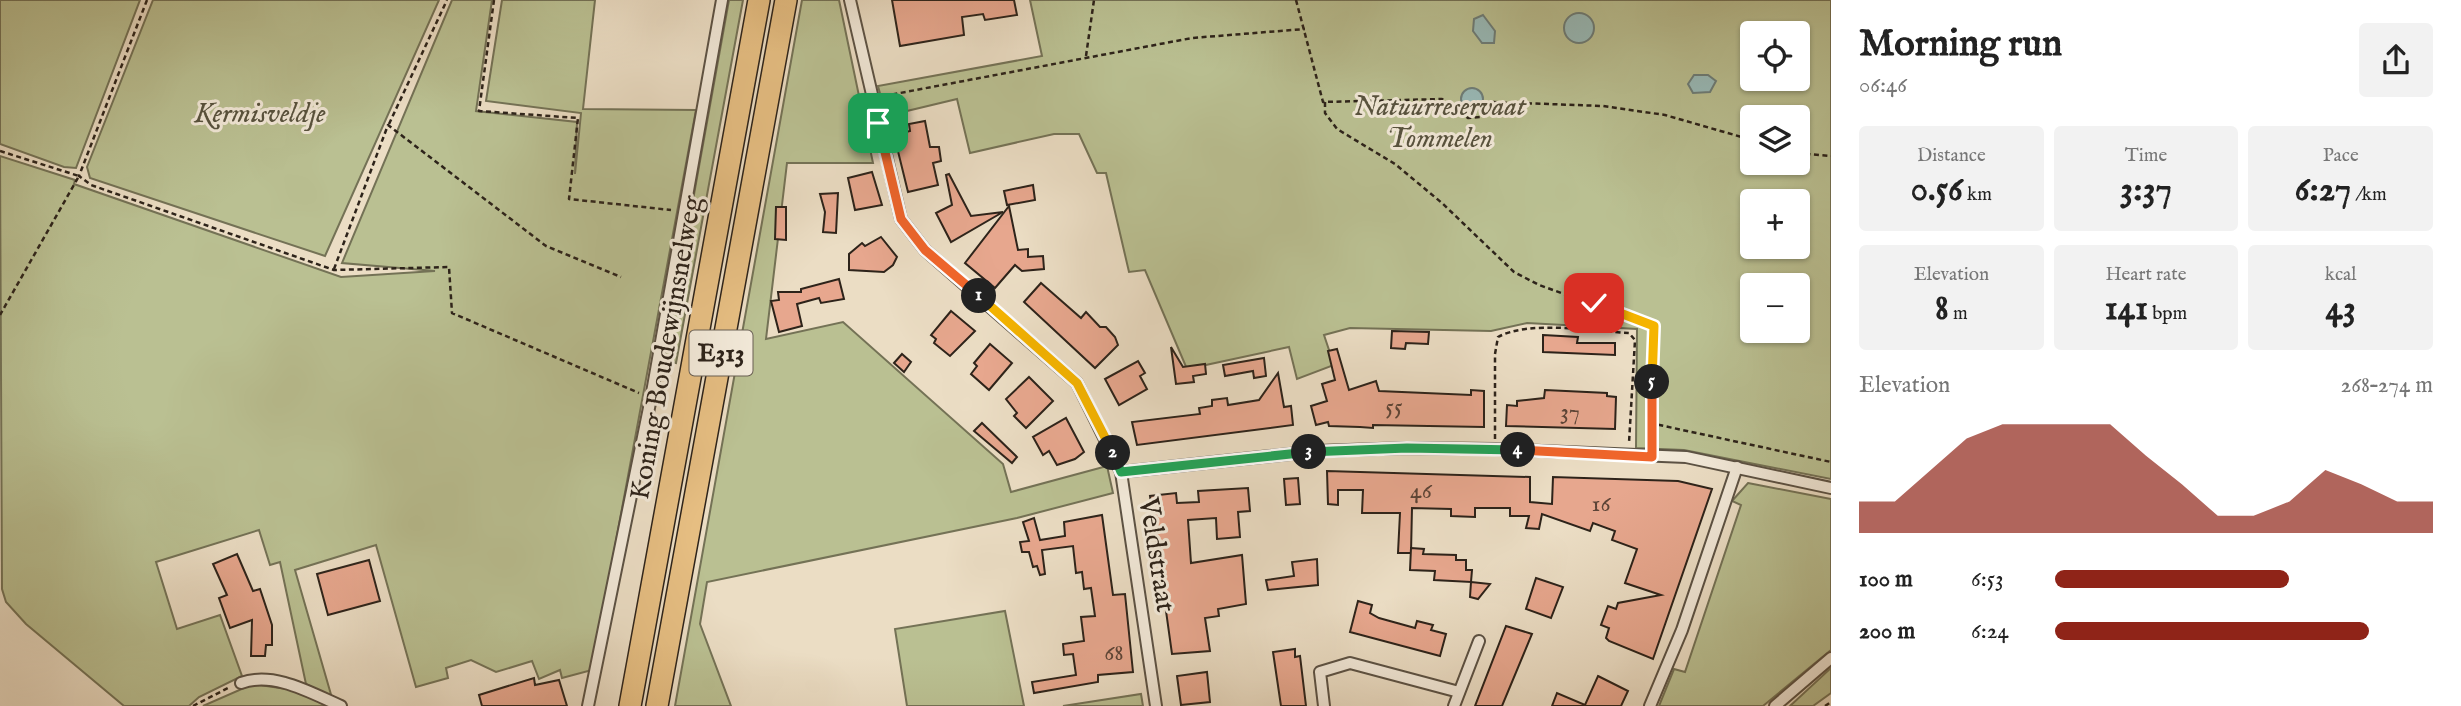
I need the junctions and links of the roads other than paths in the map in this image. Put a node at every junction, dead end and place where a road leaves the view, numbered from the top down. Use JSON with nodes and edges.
{"nodes":[{"id":1,"x":722,"y":0,"type":"edge"},
{"id":2,"x":759,"y":0,"type":"edge"},
{"id":3,"x":786,"y":0,"type":"edge"},
{"id":4,"x":850,"y":0,"type":"edge"},
{"id":5,"x":1737,"y":467,"type":"junction"},
{"id":6,"x":1121,"y":472,"type":"junction"},
{"id":7,"x":1831,"y":488,"type":"edge"},
{"id":8,"x":1479,"y":641,"type":"dead end"},
{"id":9,"x":1831,"y":658,"type":"edge"},
{"id":10,"x":241,"y":682,"type":"road end"},
{"id":11,"x":1459,"y":692,"type":"junction"},
{"id":12,"x":341,"y":706,"type":"edge"},
{"id":13,"x":588,"y":706,"type":"edge"},
{"id":14,"x":630,"y":706,"type":"edge"},
{"id":15,"x":657,"y":706,"type":"edge"},
{"id":16,"x":1156,"y":706,"type":"edge"},
{"id":17,"x":1324,"y":706,"type":"edge"},
{"id":18,"x":1454,"y":706,"type":"edge"},
{"id":19,"x":1650,"y":706,"type":"edge"},
{"id":20,"x":1775,"y":706,"type":"edge"}],
"edges":[{"from":1,"to":13,"type":"street"},
{"from":2,"to":14,"type":"highway","name":"Koning Boudewijnsnelweg","number":"E313"},
{"from":3,"to":15,"type":"highway","name":"Koning Boudewijnsnelweg","number":"E313"},
{"from":4,"to":6,"type":"street","name":"Veldstraat"},
{"from":5,"to":6,"type":"street"},
{"from":5,"to":7,"type":"street"},
{"from":5,"to":19,"type":"street"},
{"from":6,"to":16,"type":"street","name":"Veldstraat"},
{"from":8,"to":11,"type":"street"},
{"from":9,"to":20,"type":"street"},
{"from":10,"to":12,"type":"street"},
{"from":11,"to":17,"type":"street"},
{"from":11,"to":18,"type":"street"}]}
